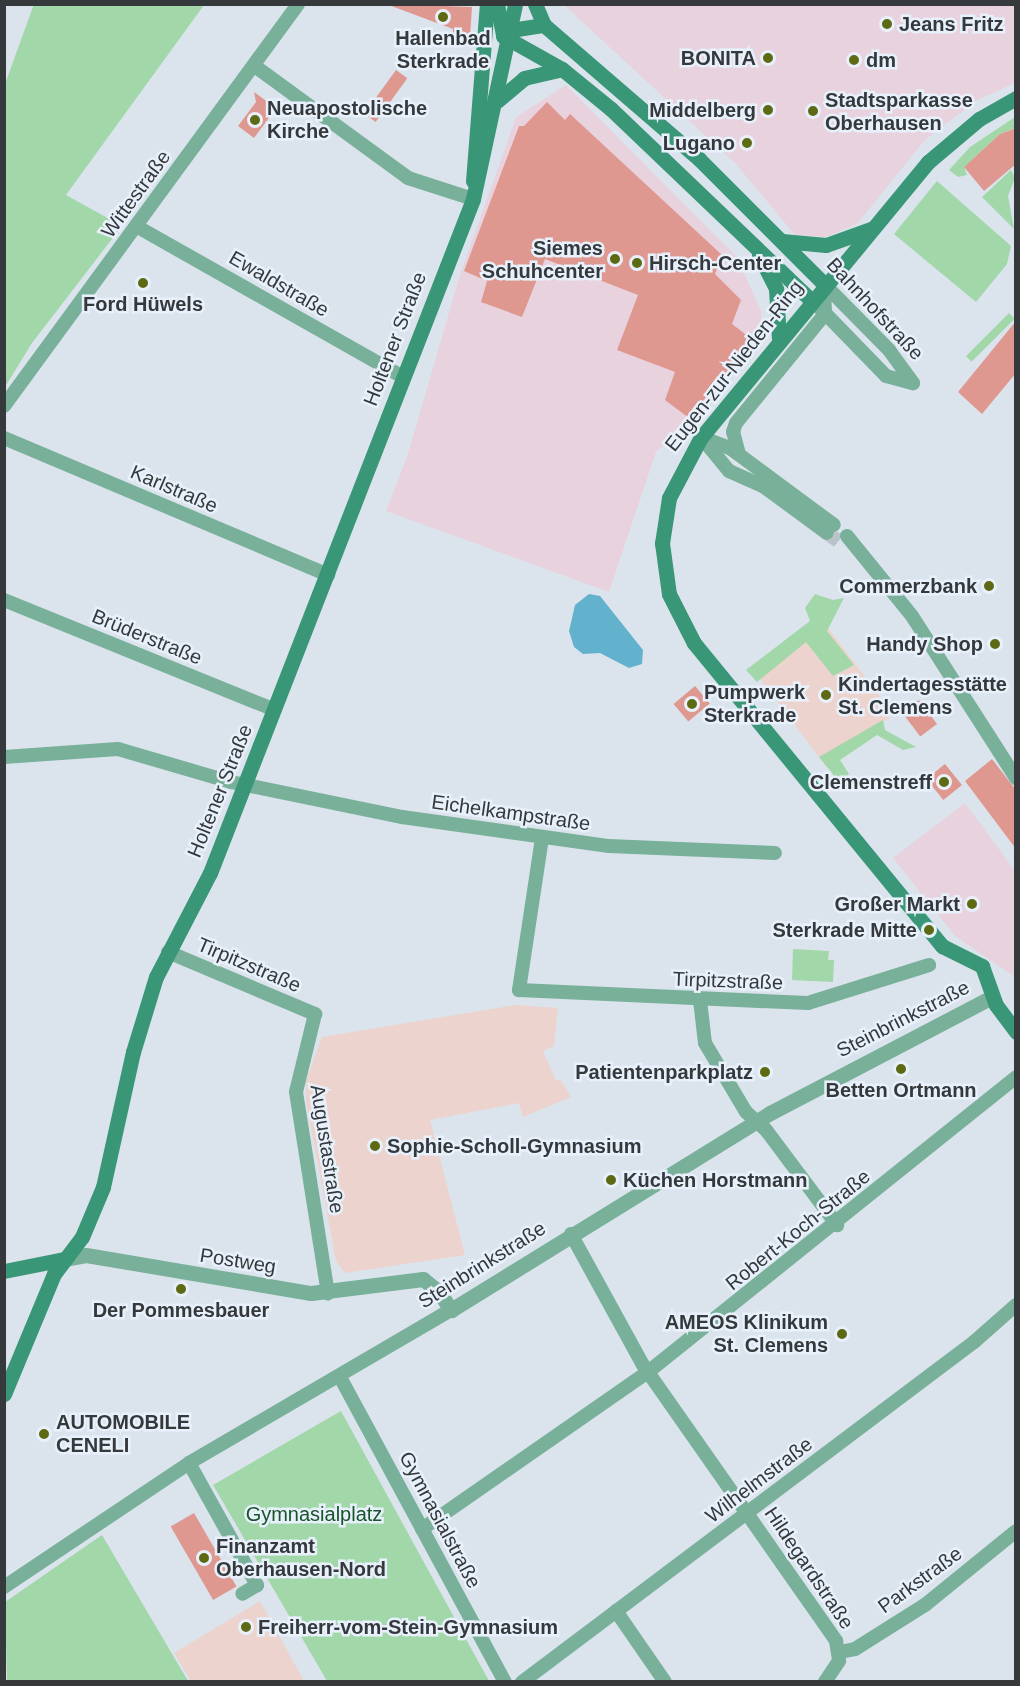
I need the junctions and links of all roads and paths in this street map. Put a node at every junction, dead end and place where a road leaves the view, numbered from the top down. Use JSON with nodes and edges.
{"nodes":[{"id":1,"x":298,"y":4,"type":"edge"},
{"id":2,"x":487,"y":4,"type":"edge"},
{"id":3,"x":496,"y":4,"type":"edge"},
{"id":4,"x":515,"y":4,"type":"edge"},
{"id":5,"x":535,"y":4,"type":"edge"},
{"id":6,"x":544,"y":25,"type":"junction"},
{"id":7,"x":508,"y":36,"type":"junction"},
{"id":8,"x":482,"y":53,"type":"junction"},
{"id":9,"x":256,"y":67,"type":"junction"},
{"id":10,"x":562,"y":69,"type":"junction"},
{"id":11,"x":1016,"y":98,"type":"edge"},
{"id":12,"x":497,"y":101,"type":"junction"},
{"id":13,"x":472,"y":199,"type":"junction"},
{"id":14,"x":136,"y":226,"type":"junction"},
{"id":15,"x":876,"y":228,"type":"junction"},
{"id":16,"x":782,"y":241,"type":"junction"},
{"id":17,"x":753,"y":244,"type":"junction"},
{"id":18,"x":824,"y":284,"type":"junction"},
{"id":19,"x":811,"y":300,"type":"junction"},
{"id":20,"x":825,"y":314,"type":"junction"},
{"id":21,"x":779,"y":339,"type":"junction"},
{"id":22,"x":403,"y":376,"type":"junction"},
{"id":23,"x":4,"y":406,"type":"edge"},
{"id":24,"x":701,"y":437,"type":"junction"},
{"id":25,"x":4,"y":438,"type":"edge"},
{"id":26,"x":737,"y":448,"type":"junction"},
{"id":27,"x":844,"y":540,"type":"tunnel mouth"},
{"id":28,"x":328,"y":575,"type":"junction"},
{"id":29,"x":4,"y":600,"type":"edge"},
{"id":30,"x":275,"y":710,"type":"junction"},
{"id":31,"x":4,"y":757,"type":"edge"},
{"id":32,"x":1016,"y":778,"type":"edge"},
{"id":33,"x":246,"y":783,"type":"junction"},
{"id":34,"x":542,"y":838,"type":"junction"},
{"id":35,"x":775,"y":853,"type":"dead end"},
{"id":36,"x":168,"y":952,"type":"junction"},
{"id":37,"x":929,"y":965,"type":"dead end"},
{"id":38,"x":992,"y":997,"type":"junction"},
{"id":39,"x":700,"y":1000,"type":"junction"},
{"id":40,"x":315,"y":1014,"type":"joint"},
{"id":41,"x":1016,"y":1032,"type":"edge"},
{"id":42,"x":1016,"y":1077,"type":"edge"},
{"id":43,"x":755,"y":1122,"type":"junction"},
{"id":44,"x":837,"y":1225,"type":"junction"},
{"id":45,"x":571,"y":1234,"type":"junction"},
{"id":46,"x":64,"y":1259,"type":"junction"},
{"id":47,"x":4,"y":1271,"type":"edge"},
{"id":48,"x":328,"y":1293,"type":"junction"},
{"id":49,"x":1016,"y":1305,"type":"edge"},
{"id":50,"x":451,"y":1310,"type":"junction"},
{"id":51,"x":648,"y":1372,"type":"junction"},
{"id":52,"x":340,"y":1377,"type":"junction"},
{"id":53,"x":4,"y":1394,"type":"edge"},
{"id":54,"x":189,"y":1463,"type":"junction"},
{"id":55,"x":748,"y":1514,"type":"junction"},
{"id":56,"x":422,"y":1528,"type":"junction"},
{"id":57,"x":1016,"y":1531,"type":"edge"},
{"id":58,"x":4,"y":1587,"type":"edge"},
{"id":59,"x":242,"y":1594,"type":"dead end"},
{"id":60,"x":616,"y":1611,"type":"junction"},
{"id":61,"x":840,"y":1652,"type":"junction"},
{"id":62,"x":505,"y":1682,"type":"edge"},
{"id":63,"x":522,"y":1682,"type":"edge"},
{"id":64,"x":665,"y":1682,"type":"edge"},
{"id":65,"x":825,"y":1682,"type":"edge"}],
"edges":[{"from":1,"to":9,"type":"street","name":"Wittestraße"},
{"from":2,"to":8,"type":"main road","name":"Holtener Straße"},
{"from":3,"to":7,"type":"main road","name":"Holtener Straße"},
{"from":4,"to":7,"type":"main road","name":"Holtener Straße"},
{"from":5,"to":6,"type":"main road","name":"Bahnhofstraße"},
{"from":6,"to":7,"type":"main road"},
{"from":6,"to":16,"type":"main road","name":"Bahnhofstraße"},
{"from":7,"to":8,"type":"main road"},
{"from":7,"to":10,"type":"main road","name":"Bahnhofstraße"},
{"from":7,"to":12,"type":"main road","name":"Holtener Straße"},
{"from":8,"to":13,"type":"main road","name":"Holtener Straße"},
{"from":9,"to":13,"type":"street"},
{"from":9,"to":14,"type":"street","name":"Wittestraße"},
{"from":10,"to":12,"type":"main road"},
{"from":10,"to":17,"type":"main road","name":"Bahnhofstraße"},
{"from":11,"to":15,"type":"main road","name":"Eugen-zur-Nieden-Ring"},
{"from":12,"to":13,"type":"main road","name":"Holtener Straße"},
{"from":13,"to":22,"type":"main road","name":"Holtener Straße"},
{"from":14,"to":22,"type":"street","name":"Ewaldstraße"},
{"from":14,"to":23,"type":"street","name":"Wittestraße"},
{"from":15,"to":16,"type":"main road"},
{"from":15,"to":18,"type":"main road","name":"Eugen-zur-Nieden-Ring"},
{"from":16,"to":18,"type":"main road","name":"Bahnhofstraße"},
{"from":17,"to":19,"type":"main road","name":"Bahnhofstraße"},
{"from":17,"to":21,"type":"main road"},
{"from":18,"to":19,"type":"main road","name":"Eugen-zur-Nieden-Ring"},
{"from":18,"to":20,"type":"street","name":"Eugen-zur-Nieden-Ring"},
{"from":18,"to":20,"type":"street","name":"Bahnhofstraße"},
{"from":19,"to":20,"type":"street","name":"Bahnhofstraße"},
{"from":19,"to":21,"type":"main road","name":"Eugen-zur-Nieden-Ring"},
{"from":20,"to":26,"type":"street","name":"Eugen-zur-Nieden-Ring"},
{"from":21,"to":24,"type":"main road","name":"Eugen-zur-Nieden-Ring"},
{"from":22,"to":28,"type":"main road","name":"Holtener Straße"},
{"from":24,"to":26,"type":"street"},
{"from":24,"to":26,"type":"street"},
{"from":24,"to":38,"type":"main road","name":"Eugen-zur-Nieden-Ring"},
{"from":25,"to":28,"type":"street","name":"Karlstraße"},
{"from":27,"to":32,"type":"street"},
{"from":28,"to":30,"type":"main road","name":"Holtener Straße"},
{"from":29,"to":30,"type":"street","name":"Brüderstraße"},
{"from":30,"to":33,"type":"main road","name":"Holtener Straße"},
{"from":31,"to":33,"type":"street","name":"Eichelkampstraße"},
{"from":33,"to":34,"type":"street","name":"Eichelkampstraße"},
{"from":33,"to":36,"type":"main road","name":"Holtener Straße"},
{"from":34,"to":35,"type":"street","name":"Eichelkampstraße"},
{"from":34,"to":39,"type":"street","name":"Tirpitzstraße"},
{"from":36,"to":40,"type":"street","name":"Tirpitzstraße"},
{"from":36,"to":46,"type":"main road","name":"Holtener Straße"},
{"from":37,"to":39,"type":"street","name":"Tirpitzstraße"},
{"from":38,"to":41,"type":"main road","name":"Eugen-zur-Nieden-Ring"},
{"from":38,"to":43,"type":"street","name":"Steinbrinkstraße"},
{"from":39,"to":43,"type":"street"},
{"from":40,"to":48,"type":"street","name":"Augustastraße"},
{"from":42,"to":44,"type":"street","name":"Robert-Koch-Straße"},
{"from":43,"to":44,"type":"street"},
{"from":43,"to":45,"type":"street","name":"Steinbrinkstraße"},
{"from":44,"to":51,"type":"street","name":"Robert-Koch-Straße"},
{"from":45,"to":50,"type":"street","name":"Steinbrinkstraße"},
{"from":45,"to":51,"type":"street","name":"Hildegardstraße"},
{"from":46,"to":47,"type":"main road","name":"Postweg"},
{"from":46,"to":48,"type":"street","name":"Postweg"},
{"from":46,"to":53,"type":"main road","name":"Holtener Straße"},
{"from":48,"to":50,"type":"street","name":"Postweg"},
{"from":49,"to":55,"type":"street","name":"Wilhelmstraße"},
{"from":50,"to":52,"type":"street","name":"Steinbrinkstraße"},
{"from":51,"to":55,"type":"street","name":"Hildegardstraße"},
{"from":51,"to":56,"type":"street","name":"Robert-Koch-Straße"},
{"from":52,"to":54,"type":"street","name":"Steinbrinkstraße"},
{"from":52,"to":56,"type":"street","name":"Gymnasialstraße"},
{"from":54,"to":58,"type":"street","name":"Steinbrinkstraße"},
{"from":54,"to":59,"type":"street"},
{"from":55,"to":60,"type":"street","name":"Wilhelmstraße"},
{"from":55,"to":61,"type":"street","name":"Hildegardstraße"},
{"from":56,"to":62,"type":"street","name":"Gymnasialstraße"},
{"from":57,"to":61,"type":"street","name":"Parkstraße"},
{"from":60,"to":63,"type":"street","name":"Wilhelmstraße"},
{"from":60,"to":64,"type":"street"},
{"from":61,"to":65,"type":"street"}]}
